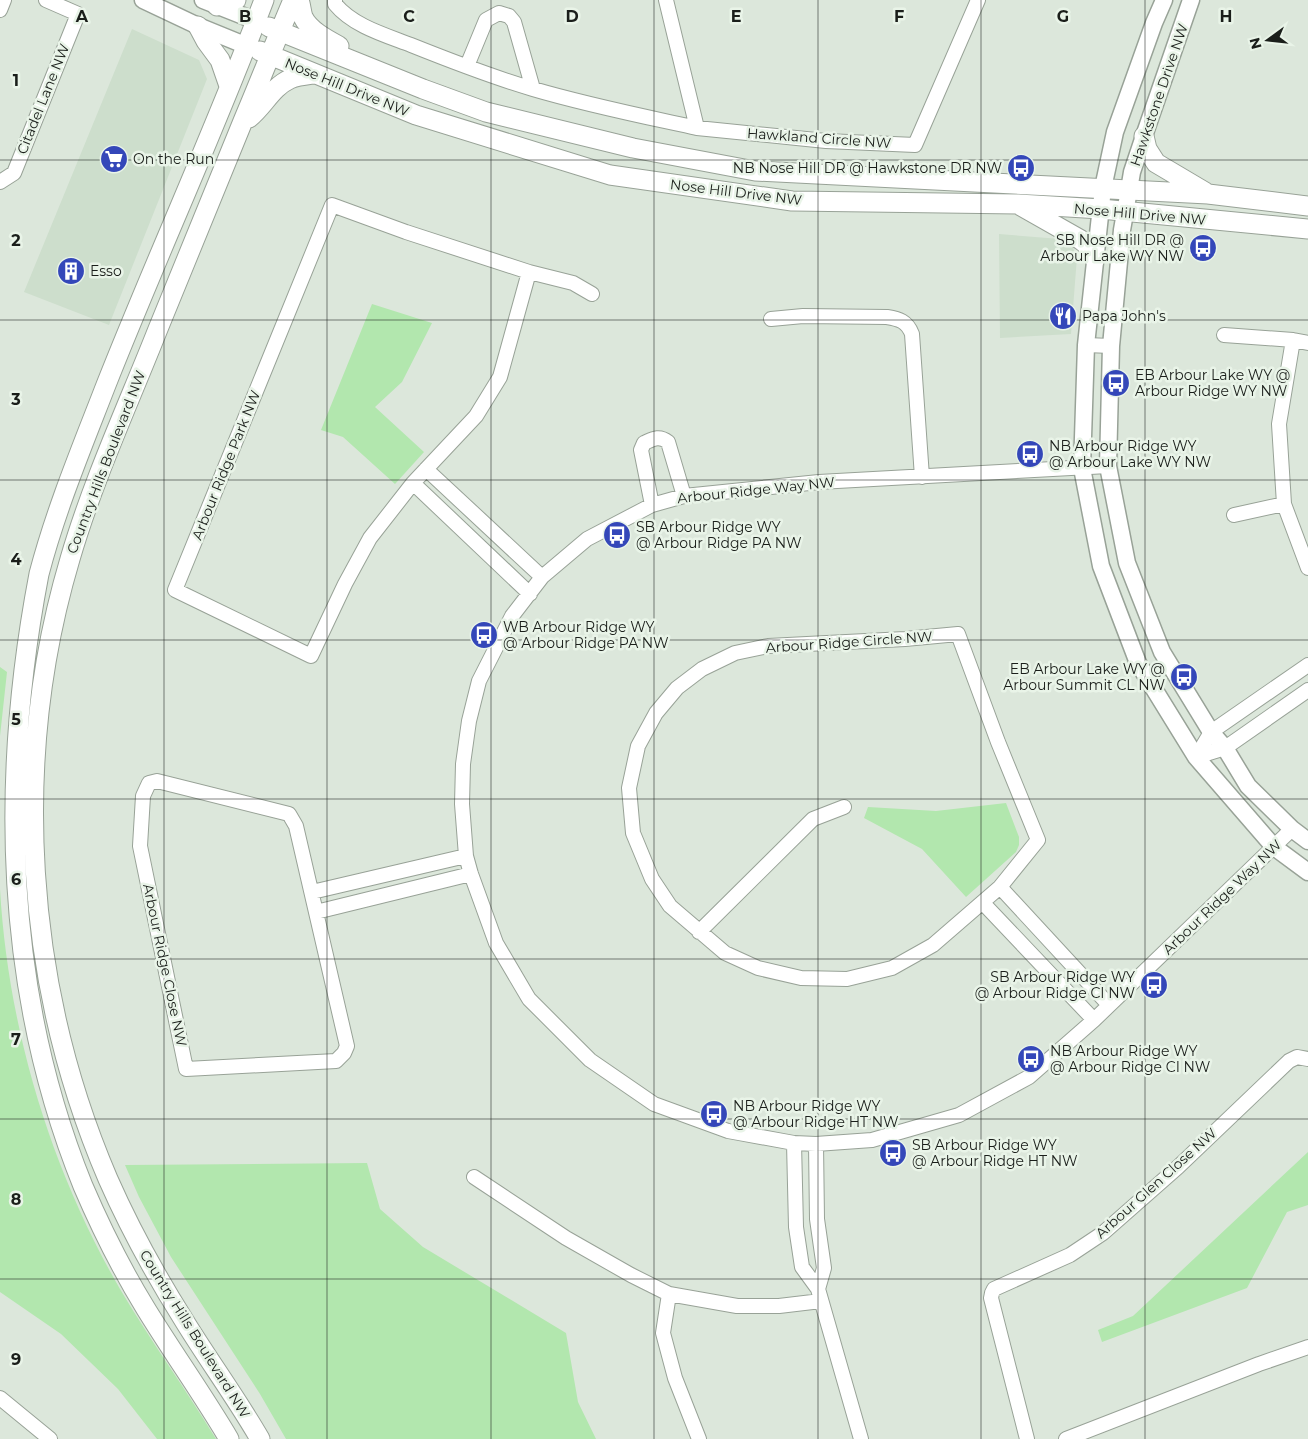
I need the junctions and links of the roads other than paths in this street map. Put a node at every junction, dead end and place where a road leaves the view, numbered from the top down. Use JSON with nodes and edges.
{"nodes":[{"id":1,"x":4,"y":0,"type":"edge"},
{"id":2,"x":46,"y":0,"type":"edge"},
{"id":3,"x":142,"y":0,"type":"edge"},
{"id":4,"x":236,"y":0,"type":"edge"},
{"id":5,"x":264,"y":0,"type":"edge"},
{"id":6,"x":294,"y":0,"type":"edge"},
{"id":7,"x":299,"y":0,"type":"edge"},
{"id":8,"x":335,"y":0,"type":"edge"},
{"id":9,"x":666,"y":0,"type":"edge"},
{"id":10,"x":978,"y":0,"type":"edge"},
{"id":11,"x":1164,"y":0,"type":"edge"},
{"id":12,"x":1191,"y":0,"type":"edge"},
{"id":13,"x":210,"y":3,"type":"edge"},
{"id":14,"x":0,"y":10,"type":"edge"},
{"id":15,"x":256,"y":22,"type":"junction"},
{"id":16,"x":198,"y":26,"type":"junction"},
{"id":17,"x":280,"y":32,"type":"junction"},
{"id":18,"x":247,"y":46,"type":"junction"},
{"id":19,"x":270,"y":55,"type":"junction"},
{"id":20,"x":356,"y":62,"type":"junction"},
{"id":21,"x":467,"y":66,"type":"junction"},
{"id":22,"x":314,"y":74,"type":"junction"},
{"id":23,"x":229,"y":86,"type":"junction"},
{"id":24,"x":533,"y":89,"type":"junction"},
{"id":25,"x":242,"y":124,"type":"junction"},
{"id":26,"x":697,"y":128,"type":"junction"},
{"id":27,"x":1144,"y":136,"type":"junction"},
{"id":28,"x":0,"y":182,"type":"edge"},
{"id":29,"x":1103,"y":188,"type":"junction"},
{"id":30,"x":1129,"y":190,"type":"junction"},
{"id":31,"x":1208,"y":194,"type":"junction"},
{"id":32,"x":1018,"y":204,"type":"junction"},
{"id":33,"x":1308,"y":206,"type":"edge"},
{"id":34,"x":1101,"y":209,"type":"junction"},
{"id":35,"x":1125,"y":212,"type":"junction"},
{"id":36,"x":1308,"y":229,"type":"edge"},
{"id":37,"x":1095,"y":259,"type":"junction"},
{"id":38,"x":529,"y":272,"type":"junction"},
{"id":39,"x":592,"y":294,"type":"dead end"},
{"id":40,"x":771,"y":319,"type":"dead end"},
{"id":41,"x":1224,"y":335,"type":"dead end"},
{"id":42,"x":1293,"y":340,"type":"junction"},
{"id":43,"x":1308,"y":343,"type":"edge"},
{"id":44,"x":1086,"y":345,"type":"junction"},
{"id":45,"x":1111,"y":346,"type":"junction"},
{"id":46,"x":1108,"y":466,"type":"junction"},
{"id":47,"x":1082,"y":468,"type":"junction"},
{"id":48,"x":426,"y":469,"type":"junction"},
{"id":49,"x":922,"y":477,"type":"junction"},
{"id":50,"x":413,"y":483,"type":"junction"},
{"id":51,"x":684,"y":496,"type":"junction"},
{"id":52,"x":1284,"y":504,"type":"junction"},
{"id":53,"x":652,"y":505,"type":"junction"},
{"id":54,"x":1234,"y":515,"type":"dead end"},
{"id":55,"x":1308,"y":568,"type":"edge"},
{"id":56,"x":542,"y":577,"type":"junction"},
{"id":57,"x":530,"y":594,"type":"junction"},
{"id":58,"x":1308,"y":665,"type":"edge"},
{"id":59,"x":1308,"y":690,"type":"edge"},
{"id":60,"x":1211,"y":732,"type":"junction"},
{"id":61,"x":1225,"y":748,"type":"junction"},
{"id":62,"x":1196,"y":757,"type":"junction"},
{"id":63,"x":844,"y":807,"type":"dead end"},
{"id":64,"x":1292,"y":829,"type":"junction"},
{"id":65,"x":1308,"y":841,"type":"edge"},
{"id":66,"x":1274,"y":847,"type":"junction"},
{"id":67,"x":466,"y":856,"type":"junction"},
{"id":68,"x":1308,"y":872,"type":"edge"},
{"id":69,"x":471,"y":874,"type":"junction"},
{"id":70,"x":1000,"y":887,"type":"junction"},
{"id":71,"x":312,"y":892,"type":"junction"},
{"id":72,"x":983,"y":903,"type":"junction"},
{"id":73,"x":316,"y":912,"type":"junction"},
{"id":74,"x":699,"y":932,"type":"junction"},
{"id":75,"x":1110,"y":1006,"type":"junction"},
{"id":76,"x":1094,"y":1020,"type":"junction"},
{"id":77,"x":1308,"y":1060,"type":"edge"},
{"id":78,"x":794,"y":1144,"type":"junction"},
{"id":79,"x":816,"y":1144,"type":"junction"},
{"id":80,"x":474,"y":1177,"type":"dead end"},
{"id":81,"x":669,"y":1294,"type":"junction"},
{"id":82,"x":820,"y":1295,"type":"junction"},
{"id":83,"x":1308,"y":1347,"type":"edge"},
{"id":84,"x":0,"y":1398,"type":"edge"},
{"id":85,"x":49,"y":1439,"type":"edge"},
{"id":86,"x":229,"y":1439,"type":"edge"},
{"id":87,"x":260,"y":1439,"type":"edge"},
{"id":88,"x":698,"y":1439,"type":"edge"},
{"id":89,"x":861,"y":1439,"type":"edge"},
{"id":90,"x":1027,"y":1439,"type":"edge"},
{"id":91,"x":1066,"y":1439,"type":"edge"}],
"edges":[{"from":1,"to":14,"type":"street"},
{"from":2,"to":28,"type":"street","name":"Citadel Lane NW"},
{"from":3,"to":16,"type":"street"},
{"from":4,"to":13,"type":"main road"},
{"from":5,"to":15,"type":"main road","name":"Country Hills Boulevard NW"},
{"from":6,"to":17,"type":"main road","name":"Country Hills Boulevard NW"},
{"from":7,"to":20,"type":"main road"},
{"from":8,"to":21,"type":"street"},
{"from":9,"to":26,"type":"street"},
{"from":10,"to":26,"type":"street","name":"Hawkland Circle NW"},
{"from":11,"to":29,"type":"street","name":"Hawkstone Drive NW"},
{"from":12,"to":27,"type":"street","name":"Hawkstone Drive NW"},
{"from":13,"to":15,"type":"street"},
{"from":15,"to":17,"type":"main road","name":"Nose Hill Drive NW"},
{"from":15,"to":18,"type":"main road","name":"Country Hills Boulevard NW"},
{"from":16,"to":18,"type":"street"},
{"from":16,"to":23,"type":"main road"},
{"from":17,"to":19,"type":"main road","name":"Country Hills Boulevard NW"},
{"from":17,"to":20,"type":"main road","name":"Nose Hill Drive NW"},
{"from":18,"to":19,"type":"main road","name":"Nose Hill Drive NW"},
{"from":18,"to":23,"type":"main road","name":"Country Hills Boulevard NW"},
{"from":19,"to":22,"type":"main road","name":"Nose Hill Drive NW"},
{"from":19,"to":25,"type":"main road","name":"Country Hills Boulevard NW"},
{"from":20,"to":29,"type":"main road","name":"Nose Hill Drive NW"},
{"from":21,"to":24,"type":"street"},
{"from":21,"to":24,"type":"street"},
{"from":22,"to":25,"type":"main road"},
{"from":22,"to":32,"type":"main road","name":"Nose Hill Drive NW"},
{"from":23,"to":86,"type":"main road","name":"Country Hills Boulevard NW"},
{"from":24,"to":26,"type":"street"},
{"from":25,"to":87,"type":"main road","name":"Country Hills Boulevard NW"},
{"from":27,"to":30,"type":"street","name":"Hawkstone Drive NW"},
{"from":27,"to":31,"type":"main road"},
{"from":29,"to":30,"type":"main road","name":"Nose Hill Drive NW"},
{"from":29,"to":34,"type":"street","name":"Hawkstone Drive NW"},
{"from":30,"to":31,"type":"main road","name":"Nose Hill Drive NW"},
{"from":30,"to":35,"type":"street","name":"Hawkstone Drive NW"},
{"from":31,"to":33,"type":"main road","name":"Nose Hill Drive NW"},
{"from":32,"to":34,"type":"main road","name":"Nose Hill Drive NW"},
{"from":32,"to":37,"type":"main road"},
{"from":34,"to":35,"type":"main road","name":"Nose Hill Drive NW"},
{"from":34,"to":37,"type":"street","name":"Hawkstone Drive NW"},
{"from":35,"to":36,"type":"main road","name":"Nose Hill Drive NW"},
{"from":35,"to":45,"type":"street","name":"Hawkstone Drive NW"},
{"from":37,"to":44,"type":"street","name":"Hawkstone Drive NW"},
{"from":38,"to":39,"type":"street","name":"Arbour Ridge Park NW"},
{"from":38,"to":48,"type":"street","name":"Arbour Ridge Park NW"},
{"from":38,"to":50,"type":"street","name":"Arbour Ridge Park NW"},
{"from":40,"to":49,"type":"street"},
{"from":41,"to":42,"type":"street"},
{"from":42,"to":43,"type":"street"},
{"from":42,"to":52,"type":"street"},
{"from":44,"to":45,"type":"street"},
{"from":44,"to":47,"type":"street","name":"Hawkstone Drive NW"},
{"from":45,"to":46,"type":"street","name":"Hawkstone Drive NW"},
{"from":46,"to":47,"type":"street","name":"Arbour Ridge Way NW"},
{"from":46,"to":60,"type":"street","name":"Hawkstone Drive NW"},
{"from":47,"to":49,"type":"street","name":"Arbour Ridge Way NW"},
{"from":47,"to":62,"type":"street","name":"Hawkstone Drive NW"},
{"from":48,"to":50,"type":"street","name":"Arbour Ridge Park NW"},
{"from":48,"to":56,"type":"street"},
{"from":49,"to":51,"type":"street","name":"Arbour Ridge Way NW"},
{"from":50,"to":57,"type":"street"},
{"from":51,"to":53,"type":"street","name":"Arbour Ridge Way NW"},
{"from":51,"to":53,"type":"street"},
{"from":52,"to":54,"type":"street"},
{"from":52,"to":55,"type":"street"},
{"from":53,"to":56,"type":"street","name":"Arbour Ridge Way NW"},
{"from":56,"to":57,"type":"street","name":"Arbour Ridge Way NW"},
{"from":57,"to":67,"type":"street","name":"Arbour Ridge Way NW"},
{"from":58,"to":60,"type":"street"},
{"from":59,"to":61,"type":"street"},
{"from":60,"to":61,"type":"street","name":"Hawkstone Drive NW"},
{"from":60,"to":62,"type":"street"},
{"from":61,"to":62,"type":"street"},
{"from":61,"to":64,"type":"street","name":"Hawkstone Drive NW"},
{"from":62,"to":66,"type":"street","name":"Hawkstone Drive NW"},
{"from":63,"to":74,"type":"street"},
{"from":64,"to":65,"type":"street","name":"Hawkstone Drive NW"},
{"from":64,"to":66,"type":"street","name":"Arbour Ridge Way NW"},
{"from":66,"to":68,"type":"street","name":"Hawkstone Drive NW"},
{"from":66,"to":75,"type":"street","name":"Arbour Ridge Way NW"},
{"from":67,"to":69,"type":"street","name":"Arbour Ridge Way NW"},
{"from":67,"to":71,"type":"street"},
{"from":69,"to":73,"type":"street"},
{"from":69,"to":78,"type":"street","name":"Arbour Ridge Way NW"},
{"from":70,"to":72,"type":"street","name":"Arbour Ridge Circle NW"},
{"from":70,"to":74,"type":"street","name":"Arbour Ridge Circle NW"},
{"from":70,"to":75,"type":"street"},
{"from":71,"to":73,"type":"street","name":"Arbour Ridge Close NW"},
{"from":71,"to":73,"type":"street","name":"Arbour Ridge Close NW"},
{"from":72,"to":74,"type":"street","name":"Arbour Ridge Circle NW"},
{"from":72,"to":76,"type":"street"},
{"from":75,"to":76,"type":"street","name":"Arbour Ridge Way NW"},
{"from":76,"to":79,"type":"street","name":"Arbour Ridge Way NW"},
{"from":77,"to":90,"type":"street","name":"Arbour Glen Close NW"},
{"from":78,"to":79,"type":"street","name":"Arbour Ridge Way NW"},
{"from":78,"to":82,"type":"street"},
{"from":79,"to":82,"type":"street"},
{"from":80,"to":81,"type":"street"},
{"from":81,"to":82,"type":"street"},
{"from":81,"to":88,"type":"street"},
{"from":82,"to":89,"type":"street"},
{"from":83,"to":91,"type":"street"},
{"from":84,"to":85,"type":"street"}]}
